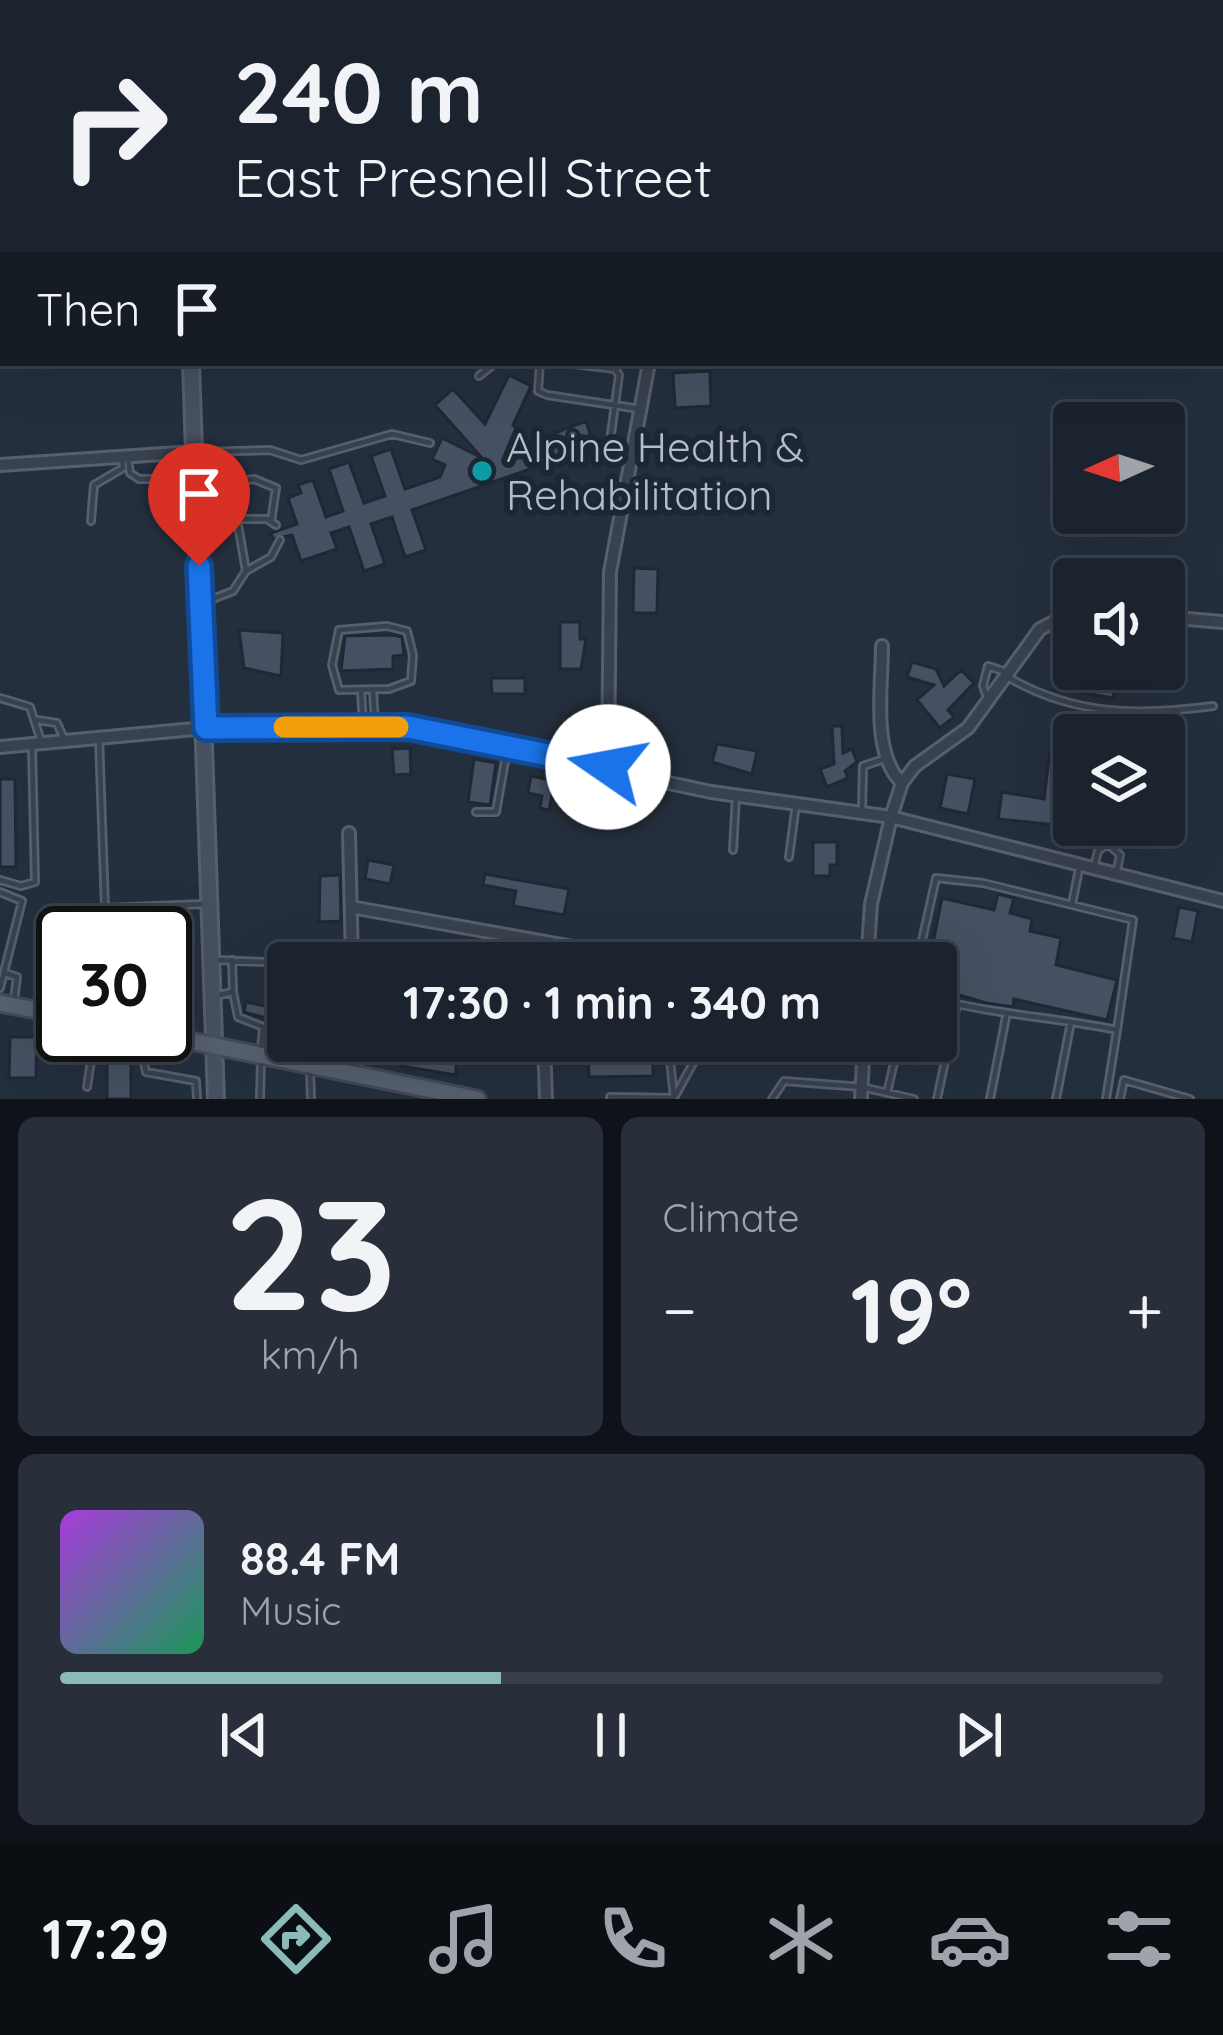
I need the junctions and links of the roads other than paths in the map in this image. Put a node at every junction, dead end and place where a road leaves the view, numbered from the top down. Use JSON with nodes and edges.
{"nodes":[{"id":1,"x":191,"y":366,"type":"edge"},
{"id":2,"x":491,"y":366,"type":"edge"},
{"id":3,"x":541,"y":366,"type":"edge"},
{"id":4,"x":590,"y":366,"type":"edge"},
{"id":5,"x":649,"y":366,"type":"edge"},
{"id":6,"x":479,"y":376,"type":"dead end"},
{"id":7,"x":615,"y":405,"type":"junction"},
{"id":8,"x":640,"y":409,"type":"junction"},
{"id":9,"x":430,"y":442,"type":"dead end"},
{"id":10,"x":194,"y":452,"type":"junction"},
{"id":11,"x":630,"y":452,"type":"junction"},
{"id":12,"x":125,"y":457,"type":"junction"},
{"id":13,"x":0,"y":465,"type":"edge"},
{"id":14,"x":195,"y":483,"type":"junction"},
{"id":15,"x":170,"y":484,"type":"junction"},
{"id":16,"x":196,"y":508,"type":"junction"},
{"id":17,"x":219,"y":508,"type":"junction"},
{"id":18,"x":237,"y":519,"type":"junction"},
{"id":19,"x":91,"y":521,"type":"dead end"},
{"id":20,"x":197,"y":528,"type":"junction"},
{"id":21,"x":280,"y":540,"type":"dead end"},
{"id":22,"x":246,"y":571,"type":"junction"},
{"id":23,"x":200,"y":604,"type":"junction"},
{"id":24,"x":1053,"y":619,"type":"edge"},
{"id":25,"x":1185,"y":619,"type":"edge"},
{"id":26,"x":1223,"y":622,"type":"edge"},
{"id":27,"x":882,"y":646,"type":"dead end"},
{"id":28,"x":1008,"y":674,"type":"junction"},
{"id":29,"x":361,"y":690,"type":"junction"},
{"id":30,"x":373,"y":690,"type":"junction"},
{"id":31,"x":0,"y":698,"type":"edge"},
{"id":32,"x":988,"y":701,"type":"junction"},
{"id":33,"x":1213,"y":706,"type":"dead end"},
{"id":34,"x":1118,"y":714,"type":"edge"},
{"id":35,"x":1132,"y":714,"type":"edge"},
{"id":36,"x":35,"y":721,"type":"junction"},
{"id":37,"x":369,"y":725,"type":"junction"},
{"id":38,"x":206,"y":728,"type":"junction"},
{"id":39,"x":99,"y":738,"type":"junction"},
{"id":40,"x":65,"y":741,"type":"junction"},
{"id":41,"x":37,"y":744,"type":"junction"},
{"id":42,"x":508,"y":745,"type":"junction"},
{"id":43,"x":0,"y":747,"type":"edge"},
{"id":44,"x":887,"y":758,"type":"junction"},
{"id":45,"x":608,"y":767,"type":"junction"},
{"id":46,"x":902,"y":783,"type":"junction"},
{"id":47,"x":736,"y":796,"type":"junction"},
{"id":48,"x":796,"y":804,"type":"junction"},
{"id":49,"x":476,"y":812,"type":"dead end"},
{"id":50,"x":862,"y":812,"type":"junction"},
{"id":51,"x":891,"y":817,"type":"junction"},
{"id":52,"x":349,"y":833,"type":"dead end"},
{"id":53,"x":1105,"y":846,"type":"edge"},
{"id":54,"x":1110,"y":846,"type":"edge"},
{"id":55,"x":733,"y":850,"type":"dead end"},
{"id":56,"x":789,"y":857,"type":"dead end"},
{"id":57,"x":1080,"y":866,"type":"junction"},
{"id":58,"x":1094,"y":869,"type":"junction"},
{"id":59,"x":1116,"y":875,"type":"junction"},
{"id":60,"x":0,"y":880,"type":"edge"},
{"id":61,"x":0,"y":892,"type":"edge"},
{"id":62,"x":1223,"y":901,"type":"edge"},
{"id":63,"x":211,"y":904,"type":"junction"},
{"id":64,"x":1072,"y":904,"type":"junction"},
{"id":65,"x":351,"y":907,"type":"junction"},
{"id":66,"x":352,"y":942,"type":"edge"},
{"id":67,"x":531,"y":942,"type":"edge"},
{"id":68,"x":869,"y":942,"type":"edge"},
{"id":69,"x":922,"y":942,"type":"edge"},
{"id":70,"x":213,"y":960,"type":"junction"},
{"id":71,"x":232,"y":961,"type":"junction"},
{"id":72,"x":267,"y":963,"type":"edge"},
{"id":73,"x":4,"y":973,"type":"junction"},
{"id":74,"x":0,"y":988,"type":"edge"},
{"id":75,"x":233,"y":992,"type":"junction"},
{"id":76,"x":213,"y":995,"type":"junction"},
{"id":77,"x":6,"y":1004,"type":"edge"},
{"id":78,"x":957,"y":1005,"type":"edge"},
{"id":79,"x":36,"y":1010,"type":"edge"},
{"id":80,"x":1006,"y":1017,"type":"junction"},
{"id":81,"x":1072,"y":1021,"type":"junction"},
{"id":82,"x":263,"y":1027,"type":"junction"},
{"id":83,"x":267,"y":1027,"type":"edge"},
{"id":84,"x":1117,"y":1030,"type":"junction"},
{"id":85,"x":192,"y":1041,"type":"edge"},
{"id":86,"x":215,"y":1046,"type":"junction"},
{"id":87,"x":261,"y":1054,"type":"junction"},
{"id":88,"x":90,"y":1062,"type":"edge"},
{"id":89,"x":144,"y":1062,"type":"edge"},
{"id":90,"x":354,"y":1062,"type":"edge"},
{"id":91,"x":545,"y":1062,"type":"edge"},
{"id":92,"x":670,"y":1062,"type":"edge"},
{"id":93,"x":694,"y":1062,"type":"edge"},
{"id":94,"x":863,"y":1062,"type":"edge"},
{"id":95,"x":894,"y":1062,"type":"edge"},
{"id":96,"x":945,"y":1062,"type":"edge"},
{"id":97,"x":302,"y":1063,"type":"junction"},
{"id":98,"x":354,"y":1073,"type":"junction"},
{"id":99,"x":87,"y":1087,"type":"dead end"},
{"id":100,"x":861,"y":1093,"type":"edge"},
{"id":101,"x":887,"y":1093,"type":"junction"},
{"id":102,"x":435,"y":1095,"type":"edge"},
{"id":103,"x":610,"y":1096,"type":"edge"},
{"id":104,"x":674,"y":1098,"type":"edge"},
{"id":105,"x":197,"y":1099,"type":"edge"},
{"id":106,"x":216,"y":1099,"type":"edge"},
{"id":107,"x":260,"y":1099,"type":"edge"},
{"id":108,"x":311,"y":1099,"type":"edge"},
{"id":109,"x":477,"y":1099,"type":"edge"},
{"id":110,"x":546,"y":1099,"type":"edge"},
{"id":111,"x":772,"y":1099,"type":"edge"},
{"id":112,"x":914,"y":1099,"type":"edge"},
{"id":113,"x":938,"y":1099,"type":"edge"},
{"id":114,"x":990,"y":1099,"type":"edge"},
{"id":115,"x":1056,"y":1099,"type":"edge"},
{"id":116,"x":1106,"y":1099,"type":"edge"},
{"id":117,"x":1120,"y":1099,"type":"edge"},
{"id":118,"x":1190,"y":1099,"type":"edge"}],
"edges":[{"from":1,"to":10,"type":"main road"},
{"from":2,"to":6,"type":"lane"},
{"from":3,"to":7,"type":"lane"},
{"from":4,"to":7,"type":"lane"},
{"from":5,"to":8,"type":"street"},
{"from":7,"to":8,"type":"lane"},
{"from":7,"to":11,"type":"lane"},
{"from":8,"to":11,"type":"street"},
{"from":9,"to":10,"type":"lane"},
{"from":10,"to":12,"type":"street"},
{"from":10,"to":14,"type":"main road"},
{"from":11,"to":45,"type":"street"},
{"from":12,"to":13,"type":"street"},
{"from":12,"to":15,"type":"lane"},
{"from":12,"to":19,"type":"lane"},
{"from":14,"to":15,"type":"lane"},
{"from":14,"to":16,"type":"main road"},
{"from":15,"to":20,"type":"lane"},
{"from":16,"to":17,"type":"lane"},
{"from":16,"to":20,"type":"main road"},
{"from":17,"to":18,"type":"lane"},
{"from":17,"to":18,"type":"lane"},
{"from":18,"to":22,"type":"lane"},
{"from":20,"to":23,"type":"main road"},
{"from":21,"to":22,"type":"lane"},
{"from":22,"to":23,"type":"lane"},
{"from":23,"to":38,"type":"main road"},
{"from":24,"to":28,"type":"street"},
{"from":25,"to":26,"type":"street"},
{"from":27,"to":44,"type":"street"},
{"from":28,"to":32,"type":"street"},
{"from":28,"to":32,"type":"lane"},
{"from":28,"to":34,"type":"lane"},
{"from":29,"to":30,"type":"lane"},
{"from":29,"to":30,"type":"lane"},
{"from":29,"to":37,"type":"lane"},
{"from":30,"to":37,"type":"lane"},
{"from":31,"to":36,"type":"lane"},
{"from":32,"to":46,"type":"street"},
{"from":33,"to":35,"type":"lane"},
{"from":36,"to":40,"type":"lane"},
{"from":36,"to":41,"type":"lane"},
{"from":37,"to":38,"type":"street"},
{"from":37,"to":42,"type":"street"},
{"from":38,"to":39,"type":"street"},
{"from":38,"to":63,"type":"main road"},
{"from":39,"to":40,"type":"street"},
{"from":39,"to":63,"type":"lane"},
{"from":40,"to":41,"type":"street"},
{"from":41,"to":43,"type":"street"},
{"from":41,"to":60,"type":"lane"},
{"from":42,"to":45,"type":"street"},
{"from":42,"to":49,"type":"lane"},
{"from":44,"to":46,"type":"street"},
{"from":44,"to":50,"type":"lane"},
{"from":45,"to":47,"type":"street"},
{"from":46,"to":51,"type":"street"},
{"from":47,"to":48,"type":"street"},
{"from":47,"to":55,"type":"lane"},
{"from":48,"to":50,"type":"street"},
{"from":48,"to":56,"type":"lane"},
{"from":50,"to":51,"type":"street"},
{"from":51,"to":57,"type":"street"},
{"from":51,"to":68,"type":"street"},
{"from":52,"to":65,"type":"street"},
{"from":53,"to":58,"type":"lane"},
{"from":54,"to":59,"type":"lane"},
{"from":57,"to":58,"type":"street"},
{"from":57,"to":64,"type":"lane"},
{"from":58,"to":59,"type":"street"},
{"from":59,"to":62,"type":"street"},
{"from":61,"to":73,"type":"lane"},
{"from":63,"to":70,"type":"main road"},
{"from":64,"to":69,"type":"lane"},
{"from":64,"to":84,"type":"lane"},
{"from":65,"to":66,"type":"street"},
{"from":65,"to":67,"type":"street"},
{"from":70,"to":71,"type":"lane"},
{"from":70,"to":76,"type":"main road"},
{"from":71,"to":72,"type":"lane"},
{"from":71,"to":75,"type":"lane"},
{"from":73,"to":74,"type":"lane"},
{"from":73,"to":77,"type":"lane"},
{"from":75,"to":76,"type":"lane"},
{"from":75,"to":82,"type":"lane"},
{"from":76,"to":86,"type":"main road"},
{"from":77,"to":79,"type":"main road"},
{"from":78,"to":80,"type":"lane"},
{"from":80,"to":81,"type":"lane"},
{"from":80,"to":114,"type":"lane"},
{"from":81,"to":84,"type":"lane"},
{"from":81,"to":115,"type":"lane"},
{"from":82,"to":83,"type":"lane"},
{"from":82,"to":87,"type":"lane"},
{"from":84,"to":116,"type":"lane"},
{"from":85,"to":86,"type":"main road"},
{"from":86,"to":87,"type":"main road"},
{"from":86,"to":106,"type":"main road"},
{"from":87,"to":97,"type":"main road"},
{"from":87,"to":107,"type":"lane"},
{"from":88,"to":99,"type":"lane"},
{"from":89,"to":105,"type":"lane"},
{"from":90,"to":98,"type":"street"},
{"from":91,"to":110,"type":"street"},
{"from":92,"to":104,"type":"lane"},
{"from":93,"to":104,"type":"lane"},
{"from":94,"to":100,"type":"street"},
{"from":95,"to":101,"type":"lane"},
{"from":96,"to":113,"type":"lane"},
{"from":97,"to":98,"type":"main road"},
{"from":97,"to":108,"type":"lane"},
{"from":98,"to":102,"type":"main road"},
{"from":100,"to":101,"type":"lane"},
{"from":100,"to":111,"type":"lane"},
{"from":101,"to":112,"type":"lane"},
{"from":102,"to":109,"type":"main road"},
{"from":103,"to":104,"type":"lane"},
{"from":117,"to":118,"type":"lane"}]}
